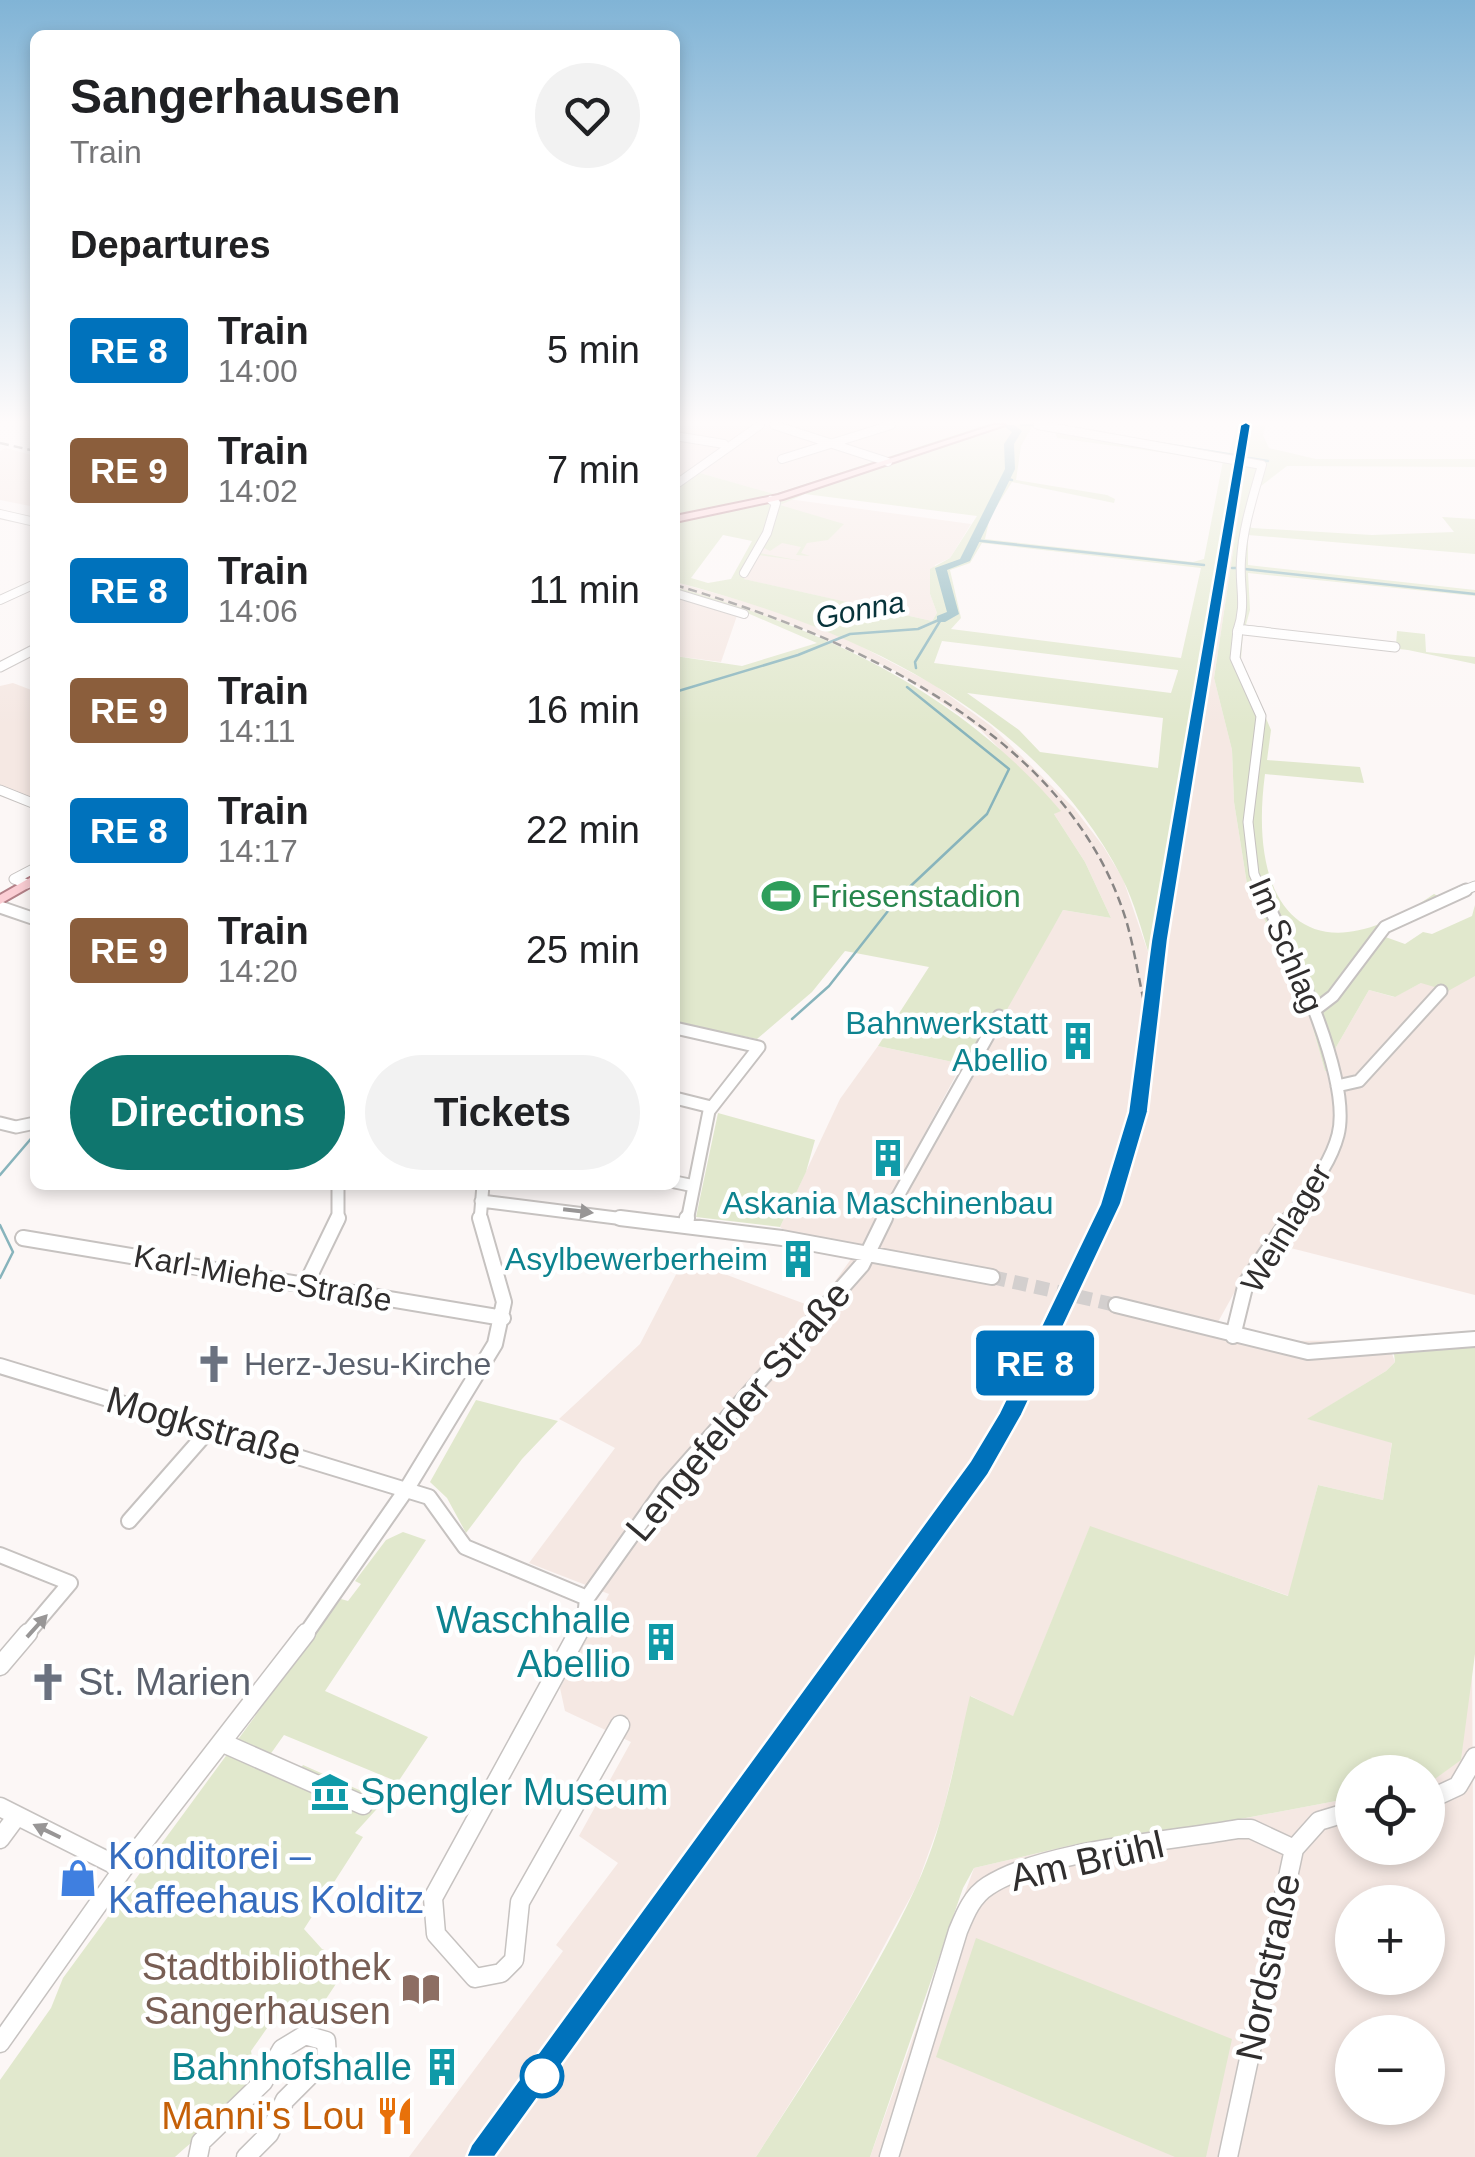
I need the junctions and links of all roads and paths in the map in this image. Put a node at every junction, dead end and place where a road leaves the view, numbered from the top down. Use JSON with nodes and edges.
{"nodes":[{"id":1,"x":769,"y":526,"type":"edge"},
{"id":2,"x":1245,"y":526,"type":"edge"},
{"id":3,"x":744,"y":573,"type":"dead end"},
{"id":4,"x":30,"y":586,"type":"edge"},
{"id":5,"x":680,"y":595,"type":"edge"},
{"id":6,"x":0,"y":600,"type":"edge"},
{"id":7,"x":744,"y":614,"type":"dead end"},
{"id":8,"x":1238,"y":629,"type":"junction"},
{"id":9,"x":1395,"y":647,"type":"dead end"},
{"id":10,"x":30,"y":652,"type":"edge"},
{"id":11,"x":0,"y":667,"type":"edge"},
{"id":12,"x":0,"y":790,"type":"edge"},
{"id":13,"x":30,"y":802,"type":"edge"},
{"id":14,"x":30,"y":871,"type":"edge"},
{"id":15,"x":30,"y":882,"type":"edge"},
{"id":16,"x":30,"y":883,"type":"edge"},
{"id":17,"x":1475,"y":886,"type":"edge"},
{"id":18,"x":0,"y":904,"type":"edge"},
{"id":19,"x":30,"y":918,"type":"edge"},
{"id":20,"x":1441,"y":991,"type":"dead end"},
{"id":21,"x":1316,"y":1009,"type":"junction"},
{"id":22,"x":999,"y":1016,"type":"dead end"},
{"id":23,"x":680,"y":1029,"type":"edge"},
{"id":24,"x":1337,"y":1086,"type":"junction"},
{"id":25,"x":680,"y":1099,"type":"edge"},
{"id":26,"x":711,"y":1107,"type":"junction"},
{"id":27,"x":0,"y":1123,"type":"edge"},
{"id":28,"x":30,"y":1125,"type":"edge"},
{"id":29,"x":680,"y":1183,"type":"edge"},
{"id":30,"x":694,"y":1186,"type":"junction"},
{"id":31,"x":338,"y":1190,"type":"edge"},
{"id":32,"x":482,"y":1190,"type":"edge"},
{"id":33,"x":481,"y":1202,"type":"junction"},
{"id":34,"x":686,"y":1225,"type":"junction"},
{"id":35,"x":23,"y":1238,"type":"dead end"},
{"id":36,"x":869,"y":1253,"type":"junction"},
{"id":37,"x":992,"y":1276,"type":"tunnel mouth"},
{"id":38,"x":306,"y":1284,"type":"junction"},
{"id":39,"x":1116,"y":1305,"type":"tunnel mouth"},
{"id":40,"x":503,"y":1318,"type":"junction"},
{"id":41,"x":1234,"y":1336,"type":"junction"},
{"id":42,"x":1475,"y":1339,"type":"edge"},
{"id":43,"x":0,"y":1366,"type":"edge"},
{"id":44,"x":208,"y":1431,"type":"junction"},
{"id":45,"x":406,"y":1490,"type":"junction"},
{"id":46,"x":129,"y":1521,"type":"dead end"},
{"id":47,"x":0,"y":1555,"type":"edge"},
{"id":48,"x":587,"y":1598,"type":"junction"},
{"id":49,"x":0,"y":1666,"type":"edge"},
{"id":50,"x":620,"y":1725,"type":"dead end"},
{"id":51,"x":223,"y":1743,"type":"junction"},
{"id":52,"x":1475,"y":1757,"type":"edge"},
{"id":53,"x":1445,"y":1794,"type":"edge"},
{"id":54,"x":363,"y":1805,"type":"dead end"},
{"id":55,"x":8,"y":1812,"type":"edge"},
{"id":56,"x":1335,"y":1816,"type":"edge"},
{"id":57,"x":0,"y":1839,"type":"edge"},
{"id":58,"x":1294,"y":1849,"type":"junction"},
{"id":59,"x":123,"y":1869,"type":"junction"},
{"id":60,"x":0,"y":2042,"type":"edge"},
{"id":61,"x":248,"y":2155,"type":"edge"},
{"id":62,"x":198,"y":2157,"type":"edge"},
{"id":63,"x":889,"y":2157,"type":"edge"},
{"id":64,"x":1228,"y":2157,"type":"edge"}],
"edges":[{"from":1,"to":3,"type":"street"},
{"from":2,"to":8,"type":"street","name":"Im Schlag"},
{"from":4,"to":6,"type":"street"},
{"from":5,"to":7,"type":"street"},
{"from":8,"to":9,"type":"street"},
{"from":8,"to":21,"type":"street","name":"Im Schlag"},
{"from":10,"to":11,"type":"street"},
{"from":12,"to":13,"type":"street"},
{"from":14,"to":15,"type":"street"},
{"from":16,"to":18,"type":"main road"},
{"from":17,"to":21,"type":"street"},
{"from":18,"to":19,"type":"street"},
{"from":20,"to":24,"type":"street"},
{"from":21,"to":24,"type":"street","name":"Im Schlag"},
{"from":22,"to":36,"type":"street","name":"Lengefelder Straße"},
{"from":23,"to":26,"type":"street"},
{"from":24,"to":41,"type":"street","name":"Weinlager"},
{"from":25,"to":26,"type":"street"},
{"from":26,"to":30,"type":"street"},
{"from":27,"to":28,"type":"street"},
{"from":29,"to":30,"type":"street"},
{"from":30,"to":34,"type":"street"},
{"from":31,"to":38,"type":"street"},
{"from":32,"to":33,"type":"street"},
{"from":33,"to":34,"type":"street","one_way":true},
{"from":33,"to":40,"type":"street"},
{"from":34,"to":36,"type":"street"},
{"from":35,"to":38,"type":"street","name":"Karl-Miehe-Straße"},
{"from":36,"to":37,"type":"street"},
{"from":36,"to":48,"type":"street","name":"Lengefelder Straße"},
{"from":38,"to":40,"type":"street","name":"Karl-Miehe-Straße"},
{"from":39,"to":41,"type":"street"},
{"from":40,"to":45,"type":"street"},
{"from":41,"to":42,"type":"street"},
{"from":43,"to":44,"type":"street","name":"Mogkstraße"},
{"from":44,"to":45,"type":"street","name":"Mogkstraße"},
{"from":44,"to":46,"type":"street"},
{"from":45,"to":48,"type":"street","name":"Mogkstraße"},
{"from":45,"to":51,"type":"street"},
{"from":49,"to":47,"type":"street","one_way":true},
{"from":48,"to":50,"type":"street","name":"Lengefelder Straße"},
{"from":51,"to":54,"type":"street"},
{"from":51,"to":59,"type":"street"},
{"from":52,"to":53,"type":"street"},
{"from":55,"to":57,"type":"street"},
{"from":59,"to":55,"type":"street","one_way":true},
{"from":56,"to":58,"type":"street","name":"Nordstraße"},
{"from":58,"to":63,"type":"street","name":"Am Brühl"},
{"from":58,"to":64,"type":"street","name":"Nordstraße"},
{"from":59,"to":60,"type":"street"},
{"from":61,"to":62,"type":"street"}]}
